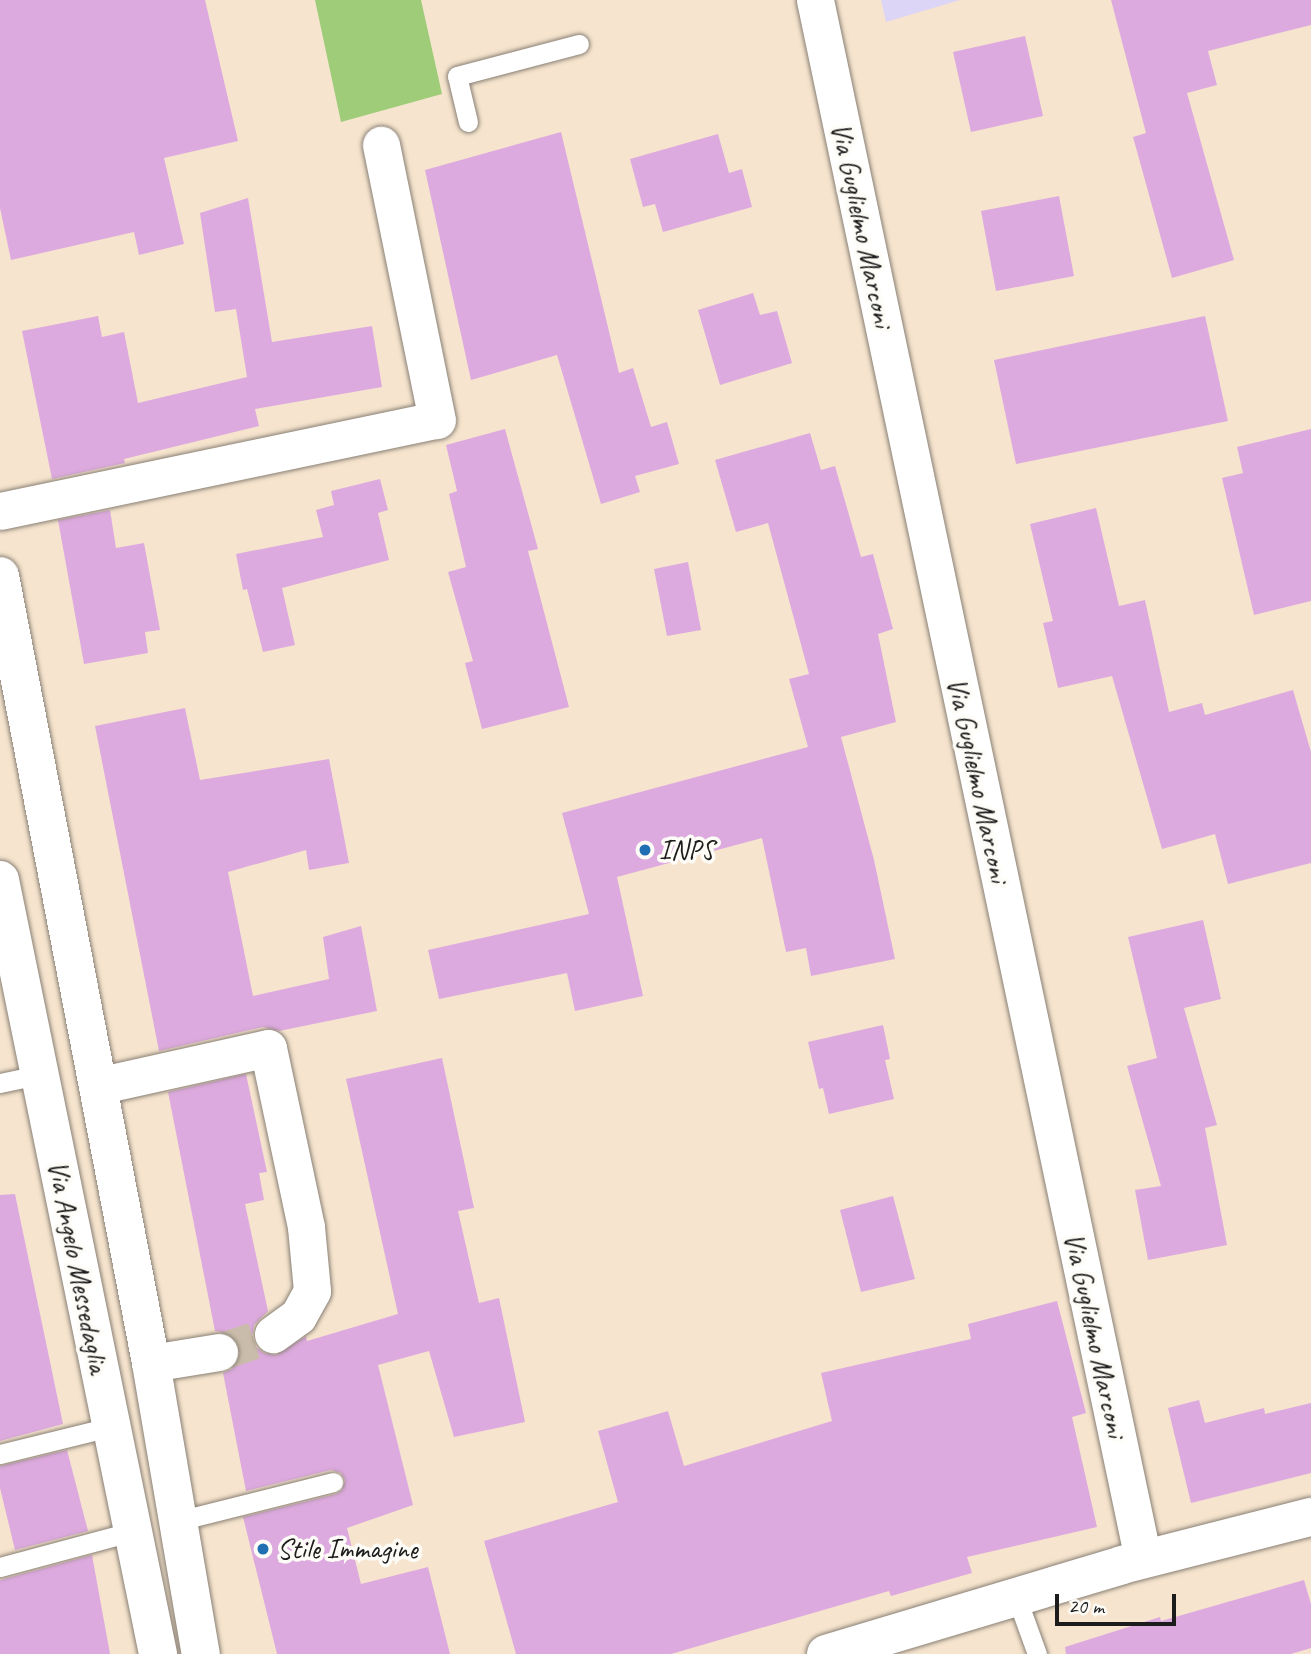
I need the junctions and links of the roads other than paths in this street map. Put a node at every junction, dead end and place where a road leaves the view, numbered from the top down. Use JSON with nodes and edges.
{"nodes":[{"id":1,"x":815,"y":0,"type":"edge"},
{"id":2,"x":579,"y":44,"type":"dead end"},
{"id":3,"x":468,"y":122,"type":"dead end"},
{"id":4,"x":381,"y":145,"type":"dead end"},
{"id":5,"x":0,"y":511,"type":"edge"},
{"id":6,"x":0,"y":576,"type":"edge"},
{"id":7,"x":0,"y":880,"type":"edge"},
{"id":8,"x":39,"y":1075,"type":"junction"},
{"id":9,"x":0,"y":1083,"type":"edge"},
{"id":10,"x":97,"y":1086,"type":"junction"},
{"id":11,"x":273,"y":1334,"type":"tunnel mouth"},
{"id":12,"x":219,"y":1352,"type":"tunnel mouth"},
{"id":13,"x":151,"y":1363,"type":"junction"},
{"id":14,"x":110,"y":1427,"type":"junction"},
{"id":15,"x":0,"y":1454,"type":"edge"},
{"id":16,"x":333,"y":1482,"type":"dead end"},
{"id":17,"x":1311,"y":1517,"type":"edge"},
{"id":18,"x":178,"y":1521,"type":"junction"},
{"id":19,"x":131,"y":1532,"type":"junction"},
{"id":20,"x":1143,"y":1559,"type":"junction"},
{"id":21,"x":0,"y":1567,"type":"edge"},
{"id":22,"x":1016,"y":1596,"type":"junction"},
{"id":23,"x":158,"y":1654,"type":"edge"},
{"id":24,"x":201,"y":1654,"type":"edge"},
{"id":25,"x":826,"y":1654,"type":"edge"},
{"id":26,"x":1037,"y":1654,"type":"edge"}],
"edges":[{"from":1,"to":20,"type":"street","name":"Via Guglielmo Marconi"},
{"from":2,"to":3,"type":"lane"},
{"from":4,"to":5,"type":"street"},
{"from":6,"to":10,"type":"main road","name":"Via Angelo Messedaglia"},
{"from":7,"to":8,"type":"main road","name":"Via Angelo Messedaglia"},
{"from":8,"to":9,"type":"lane"},
{"from":8,"to":14,"type":"main road","name":"Via Angelo Messedaglia"},
{"from":10,"to":11,"type":"street"},
{"from":10,"to":13,"type":"main road","name":"Via Angelo Messedaglia"},
{"from":12,"to":13,"type":"street","name":"Via Angelo Messedaglia"},
{"from":13,"to":18,"type":"main road","name":"Via Angelo Messedaglia"},
{"from":14,"to":15,"type":"lane"},
{"from":14,"to":19,"type":"main road","name":"Via Angelo Messedaglia"},
{"from":16,"to":18,"type":"lane"},
{"from":17,"to":20,"type":"main road"},
{"from":18,"to":24,"type":"main road","name":"Via Angelo Messedaglia"},
{"from":19,"to":21,"type":"lane"},
{"from":19,"to":23,"type":"main road","name":"Via Angelo Messedaglia"},
{"from":20,"to":22,"type":"main road"},
{"from":22,"to":25,"type":"main road"},
{"from":22,"to":26,"type":"lane"}]}
